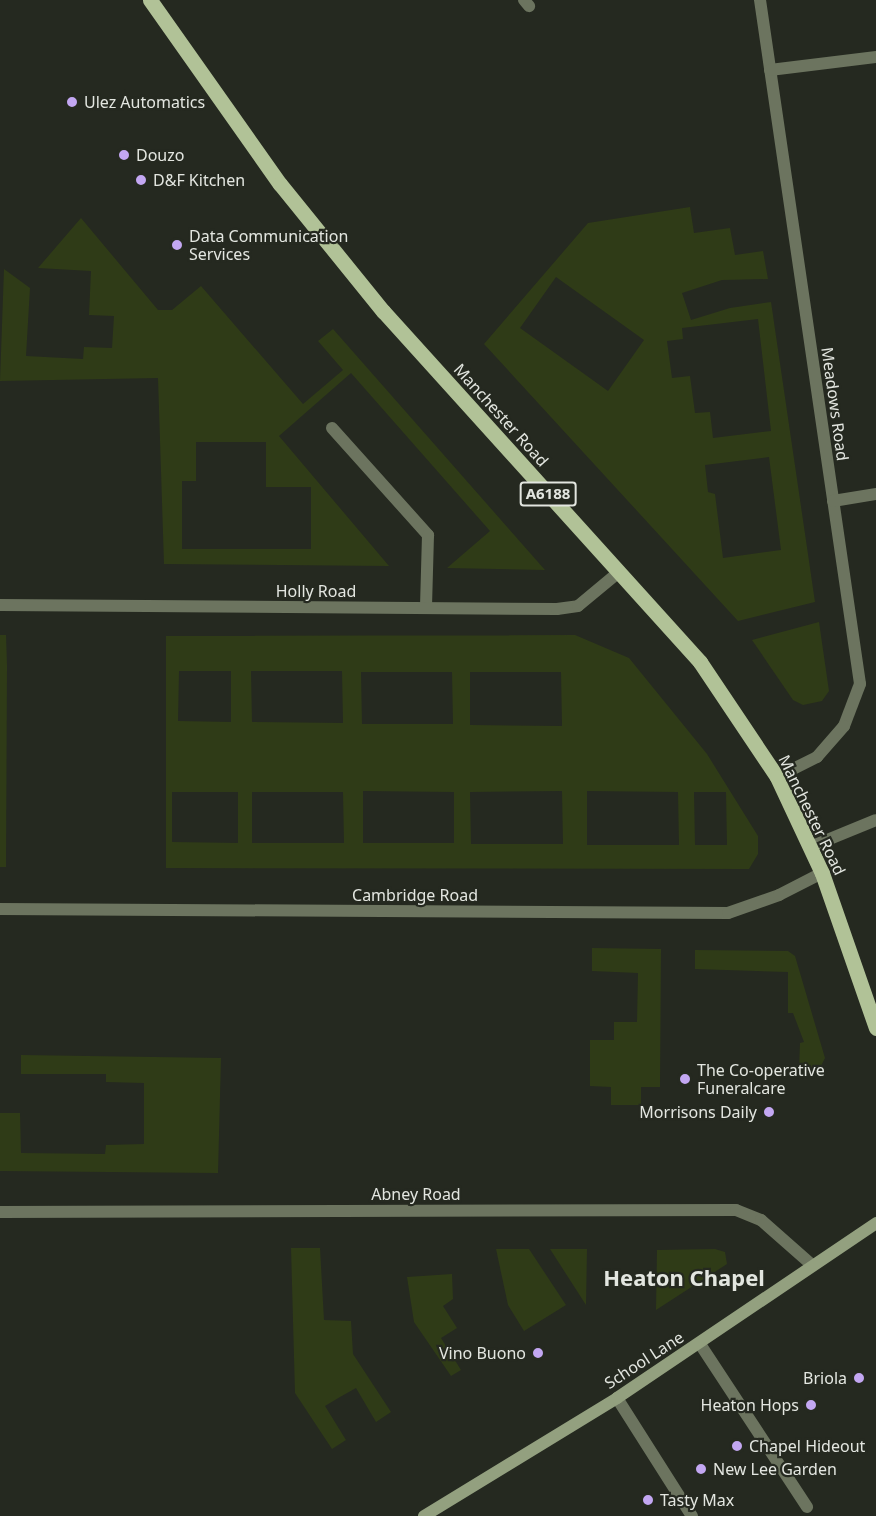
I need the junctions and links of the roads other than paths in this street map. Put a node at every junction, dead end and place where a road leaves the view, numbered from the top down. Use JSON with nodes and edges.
{"nodes":[{"id":1,"x":150,"y":0,"type":"edge"},
{"id":2,"x":760,"y":0,"type":"edge"},
{"id":3,"x":876,"y":57,"type":"edge"},
{"id":4,"x":770,"y":70,"type":"junction"},
{"id":5,"x":332,"y":428,"type":"dead end"},
{"id":6,"x":876,"y":494,"type":"edge"},
{"id":7,"x":833,"y":501,"type":"junction"},
{"id":8,"x":619,"y":572,"type":"junction"},
{"id":9,"x":0,"y":605,"type":"edge"},
{"id":10,"x":426,"y":608,"type":"junction"},
{"id":11,"x":777,"y":777,"type":"junction"},
{"id":12,"x":876,"y":820,"type":"edge"},
{"id":13,"x":810,"y":847,"type":"junction"},
{"id":14,"x":822,"y":873,"type":"junction"},
{"id":15,"x":0,"y":909,"type":"edge"},
{"id":16,"x":876,"y":1028,"type":"edge"},
{"id":17,"x":0,"y":1212,"type":"edge"},
{"id":18,"x":876,"y":1223,"type":"edge"},
{"id":19,"x":812,"y":1265,"type":"junction"},
{"id":20,"x":700,"y":1344,"type":"junction"},
{"id":21,"x":617,"y":1398,"type":"junction"},
{"id":22,"x":807,"y":1507,"type":"dead end"},
{"id":23,"x":424,"y":1516,"type":"edge"},
{"id":24,"x":692,"y":1516,"type":"edge"}],
"edges":[{"from":1,"to":8,"type":"main road","name":"Manchester Road","number":"A6188"},
{"from":2,"to":4,"type":"street","name":"Meadows Road"},
{"from":3,"to":4,"type":"street"},
{"from":4,"to":7,"type":"street","name":"Meadows Road"},
{"from":5,"to":10,"type":"street"},
{"from":6,"to":7,"type":"street"},
{"from":7,"to":11,"type":"street","name":"Meadows Road"},
{"from":8,"to":10,"type":"street","name":"Holly Road"},
{"from":8,"to":11,"type":"main road","name":"Manchester Road","number":"A6188"},
{"from":9,"to":10,"type":"street","name":"Holly Road"},
{"from":11,"to":13,"type":"main road","name":"Manchester Road","number":"A6188"},
{"from":12,"to":13,"type":"street"},
{"from":13,"to":14,"type":"main road","name":"Manchester Road","number":"A6188"},
{"from":14,"to":15,"type":"street","name":"Cambridge Road"},
{"from":14,"to":16,"type":"main road","name":"Manchester Road","number":"A6188"},
{"from":17,"to":19,"type":"street","name":"Abney Road"},
{"from":18,"to":19,"type":"main road","name":"School Lane"},
{"from":19,"to":20,"type":"main road","name":"School Lane"},
{"from":20,"to":21,"type":"main road","name":"School Lane"},
{"from":20,"to":22,"type":"street"},
{"from":21,"to":23,"type":"main road","name":"School Lane"},
{"from":21,"to":24,"type":"street"}]}
